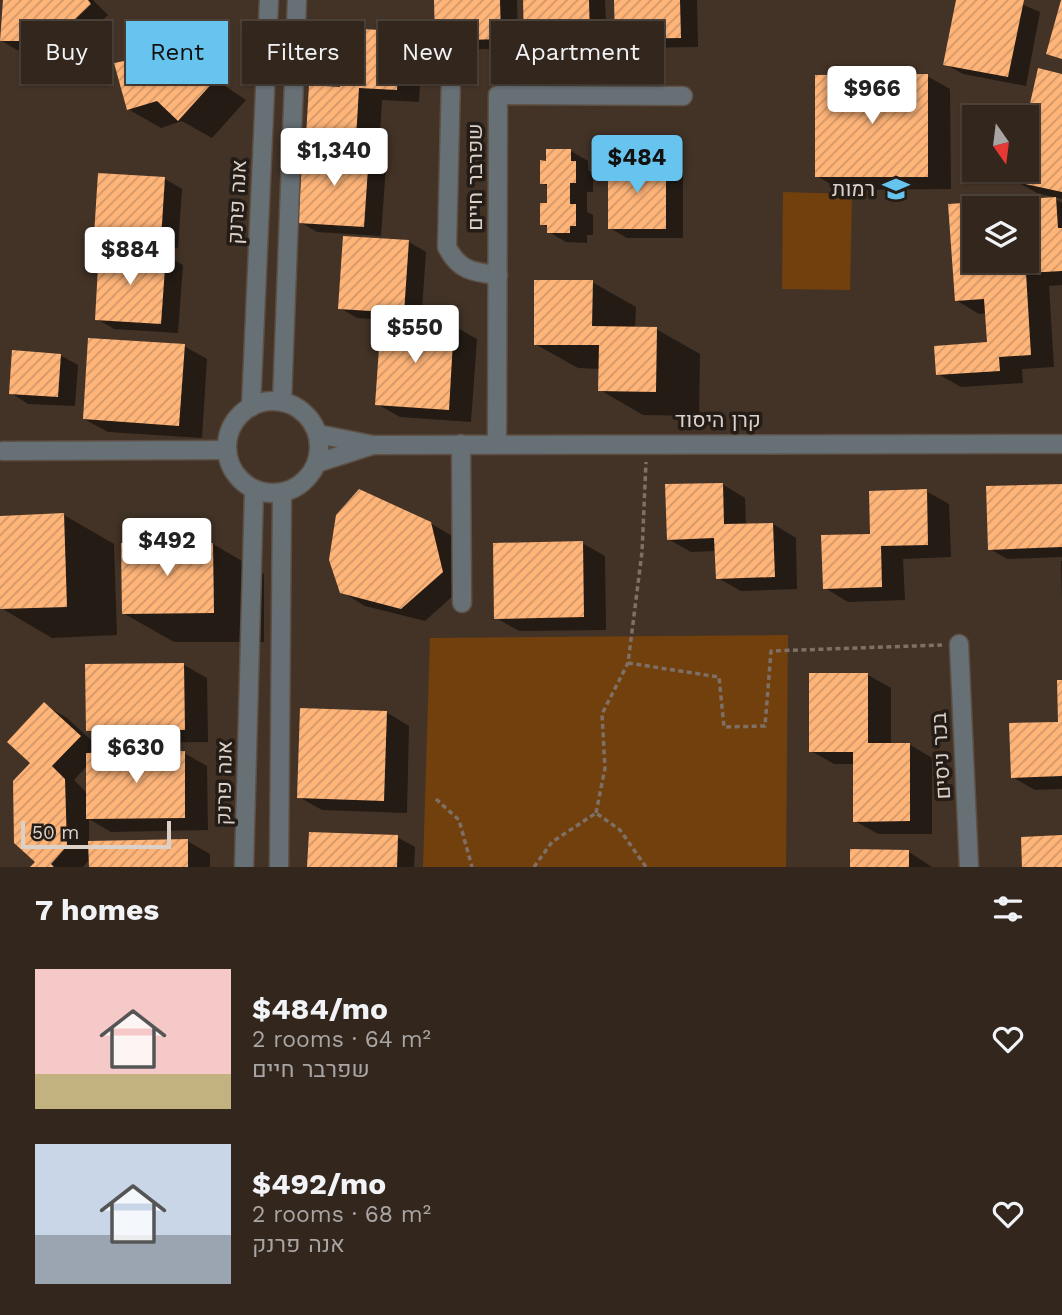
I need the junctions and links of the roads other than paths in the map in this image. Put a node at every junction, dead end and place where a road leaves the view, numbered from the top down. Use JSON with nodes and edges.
{"nodes":[{"id":1,"x":269,"y":0,"type":"edge"},
{"id":2,"x":297,"y":0,"type":"edge"},
{"id":3,"x":451,"y":84,"type":"edge"},
{"id":4,"x":683,"y":96,"type":"dead end"},
{"id":5,"x":498,"y":275,"type":"junction"},
{"id":6,"x":282,"y":402,"type":"junction"},
{"id":7,"x":251,"y":407,"type":"junction"},
{"id":8,"x":318,"y":434,"type":"junction"},
{"id":9,"x":461,"y":444,"type":"junction"},
{"id":10,"x":497,"y":444,"type":"junction"},
{"id":11,"x":1062,"y":444,"type":"edge"},
{"id":12,"x":373,"y":445,"type":"junction"},
{"id":13,"x":227,"y":450,"type":"junction"},
{"id":14,"x":3,"y":451,"type":"dead end"},
{"id":15,"x":317,"y":463,"type":"junction"},
{"id":16,"x":254,"y":490,"type":"junction"},
{"id":17,"x":282,"y":493,"type":"junction"},
{"id":18,"x":462,"y":603,"type":"dead end"},
{"id":19,"x":958,"y":644,"type":"road end"},
{"id":20,"x":244,"y":867,"type":"edge"},
{"id":21,"x":279,"y":867,"type":"edge"},
{"id":22,"x":968,"y":867,"type":"edge"}],
"edges":[{"from":1,"to":7,"type":"street","name":"אנה פרנק"},
{"from":2,"to":6,"type":"street"},
{"from":3,"to":5,"type":"street"},
{"from":4,"to":5,"type":"street","name":"שפרבר חיים"},
{"from":5,"to":10,"type":"street","name":"שפרבר חיים"},
{"from":6,"to":7,"type":"street"},
{"from":6,"to":8,"type":"street"},
{"from":7,"to":13,"type":"street"},
{"from":8,"to":12,"type":"street","name":"קרן היסוד"},
{"from":8,"to":15,"type":"street"},
{"from":9,"to":10,"type":"street","name":"קרן היסוד"},
{"from":9,"to":12,"type":"street","name":"קרן היסוד"},
{"from":9,"to":18,"type":"street"},
{"from":10,"to":11,"type":"street","name":"קרן היסוד"},
{"from":12,"to":15,"type":"street","name":"קרן היסוד"},
{"from":13,"to":14,"type":"street"},
{"from":13,"to":16,"type":"street"},
{"from":15,"to":17,"type":"street"},
{"from":16,"to":17,"type":"street"},
{"from":16,"to":20,"type":"street","name":"אנה פרנק"},
{"from":17,"to":21,"type":"street"},
{"from":19,"to":22,"type":"street","name":"בכר ניסים"}]}
